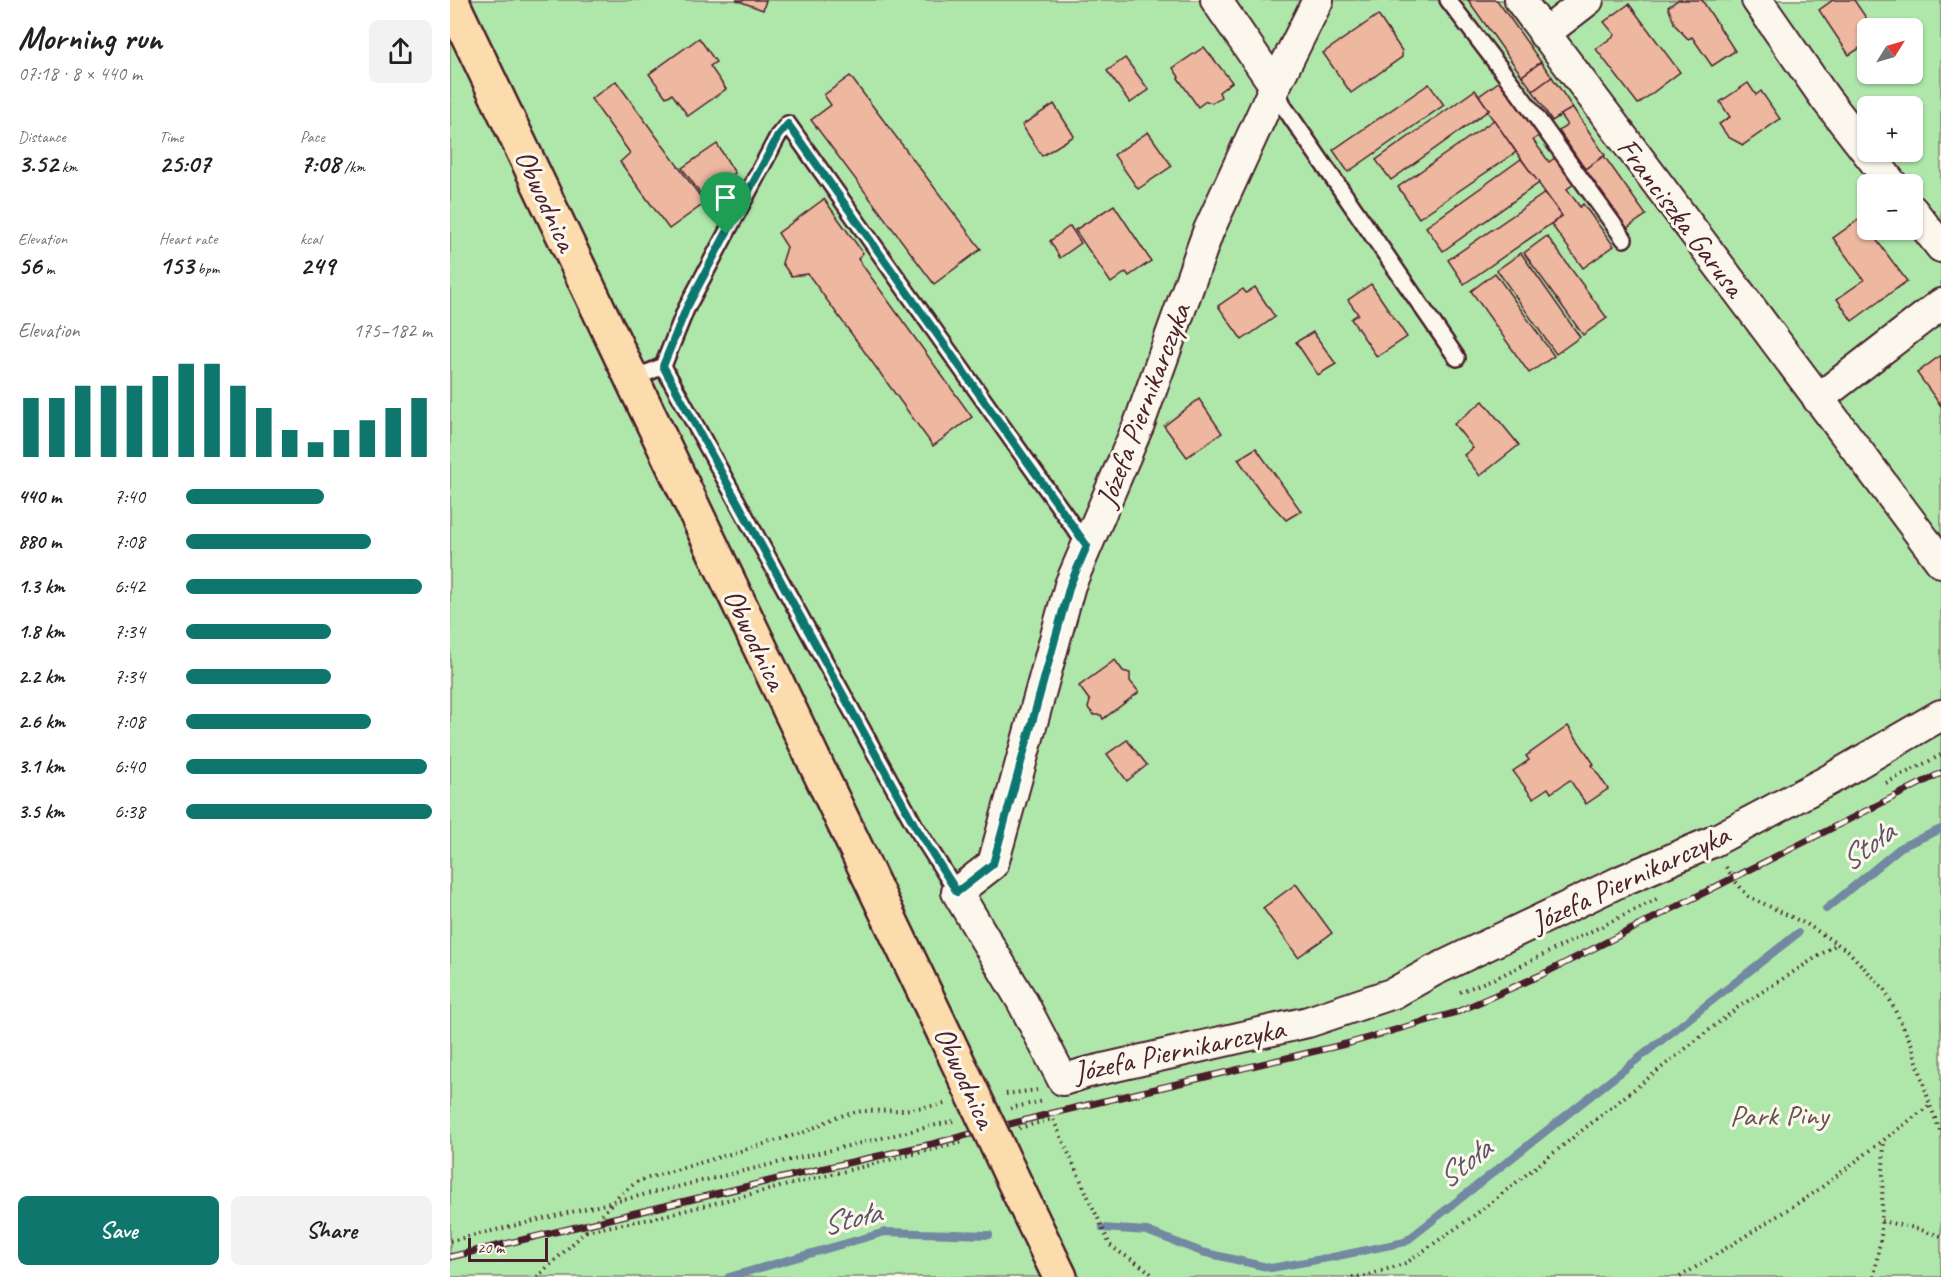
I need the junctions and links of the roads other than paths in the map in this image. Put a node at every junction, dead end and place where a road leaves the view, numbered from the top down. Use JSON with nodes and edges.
{"nodes":[{"id":1,"x":451,"y":0,"type":"edge"},
{"id":2,"x":1216,"y":0,"type":"edge"},
{"id":3,"x":1318,"y":0,"type":"edge"},
{"id":4,"x":1448,"y":0,"type":"edge"},
{"id":5,"x":1520,"y":0,"type":"edge"},
{"id":6,"x":1588,"y":0,"type":"edge"},
{"id":7,"x":1757,"y":0,"type":"edge"},
{"id":8,"x":1544,"y":34,"type":"junction"},
{"id":9,"x":1275,"y":86,"type":"junction"},
{"id":10,"x":1884,"y":174,"type":"edge"},
{"id":11,"x":1923,"y":224,"type":"edge"},
{"id":12,"x":1624,"y":239,"type":"dead end"},
{"id":13,"x":1941,"y":247,"type":"edge"},
{"id":14,"x":1941,"y":304,"type":"edge"},
{"id":15,"x":1457,"y":357,"type":"dead end"},
{"id":16,"x":663,"y":366,"type":"junction"},
{"id":17,"x":632,"y":380,"type":"junction"},
{"id":18,"x":1818,"y":399,"type":"junction"},
{"id":19,"x":1087,"y":546,"type":"junction"},
{"id":20,"x":1941,"y":562,"type":"edge"},
{"id":21,"x":1941,"y":715,"type":"edge"},
{"id":22,"x":957,"y":892,"type":"junction"},
{"id":23,"x":1060,"y":1277,"type":"edge"}],
"edges":[{"from":1,"to":17,"type":"highway","name":"Obwodnica"},
{"from":2,"to":9,"type":"street"},
{"from":3,"to":9,"type":"street","name":"Józefa Piernikarczyka"},
{"from":4,"to":12,"type":"lane"},
{"from":5,"to":8,"type":"street","name":"Franciszka Garusa"},
{"from":6,"to":8,"type":"street"},
{"from":7,"to":10,"type":"street"},
{"from":8,"to":18,"type":"street","name":"Franciszka Garusa"},
{"from":9,"to":15,"type":"lane"},
{"from":9,"to":19,"type":"street","name":"Józefa Piernikarczyka"},
{"from":11,"to":13,"type":"street"},
{"from":14,"to":18,"type":"street"},
{"from":16,"to":17,"type":"lane"},
{"from":16,"to":19,"type":"lane"},
{"from":16,"to":22,"type":"lane"},
{"from":17,"to":23,"type":"highway","name":"Obwodnica","bridge":true},
{"from":18,"to":20,"type":"street","name":"Franciszka Garusa"},
{"from":19,"to":22,"type":"street","name":"Józefa Piernikarczyka"},
{"from":21,"to":22,"type":"street","name":"Józefa Piernikarczyka"}]}
